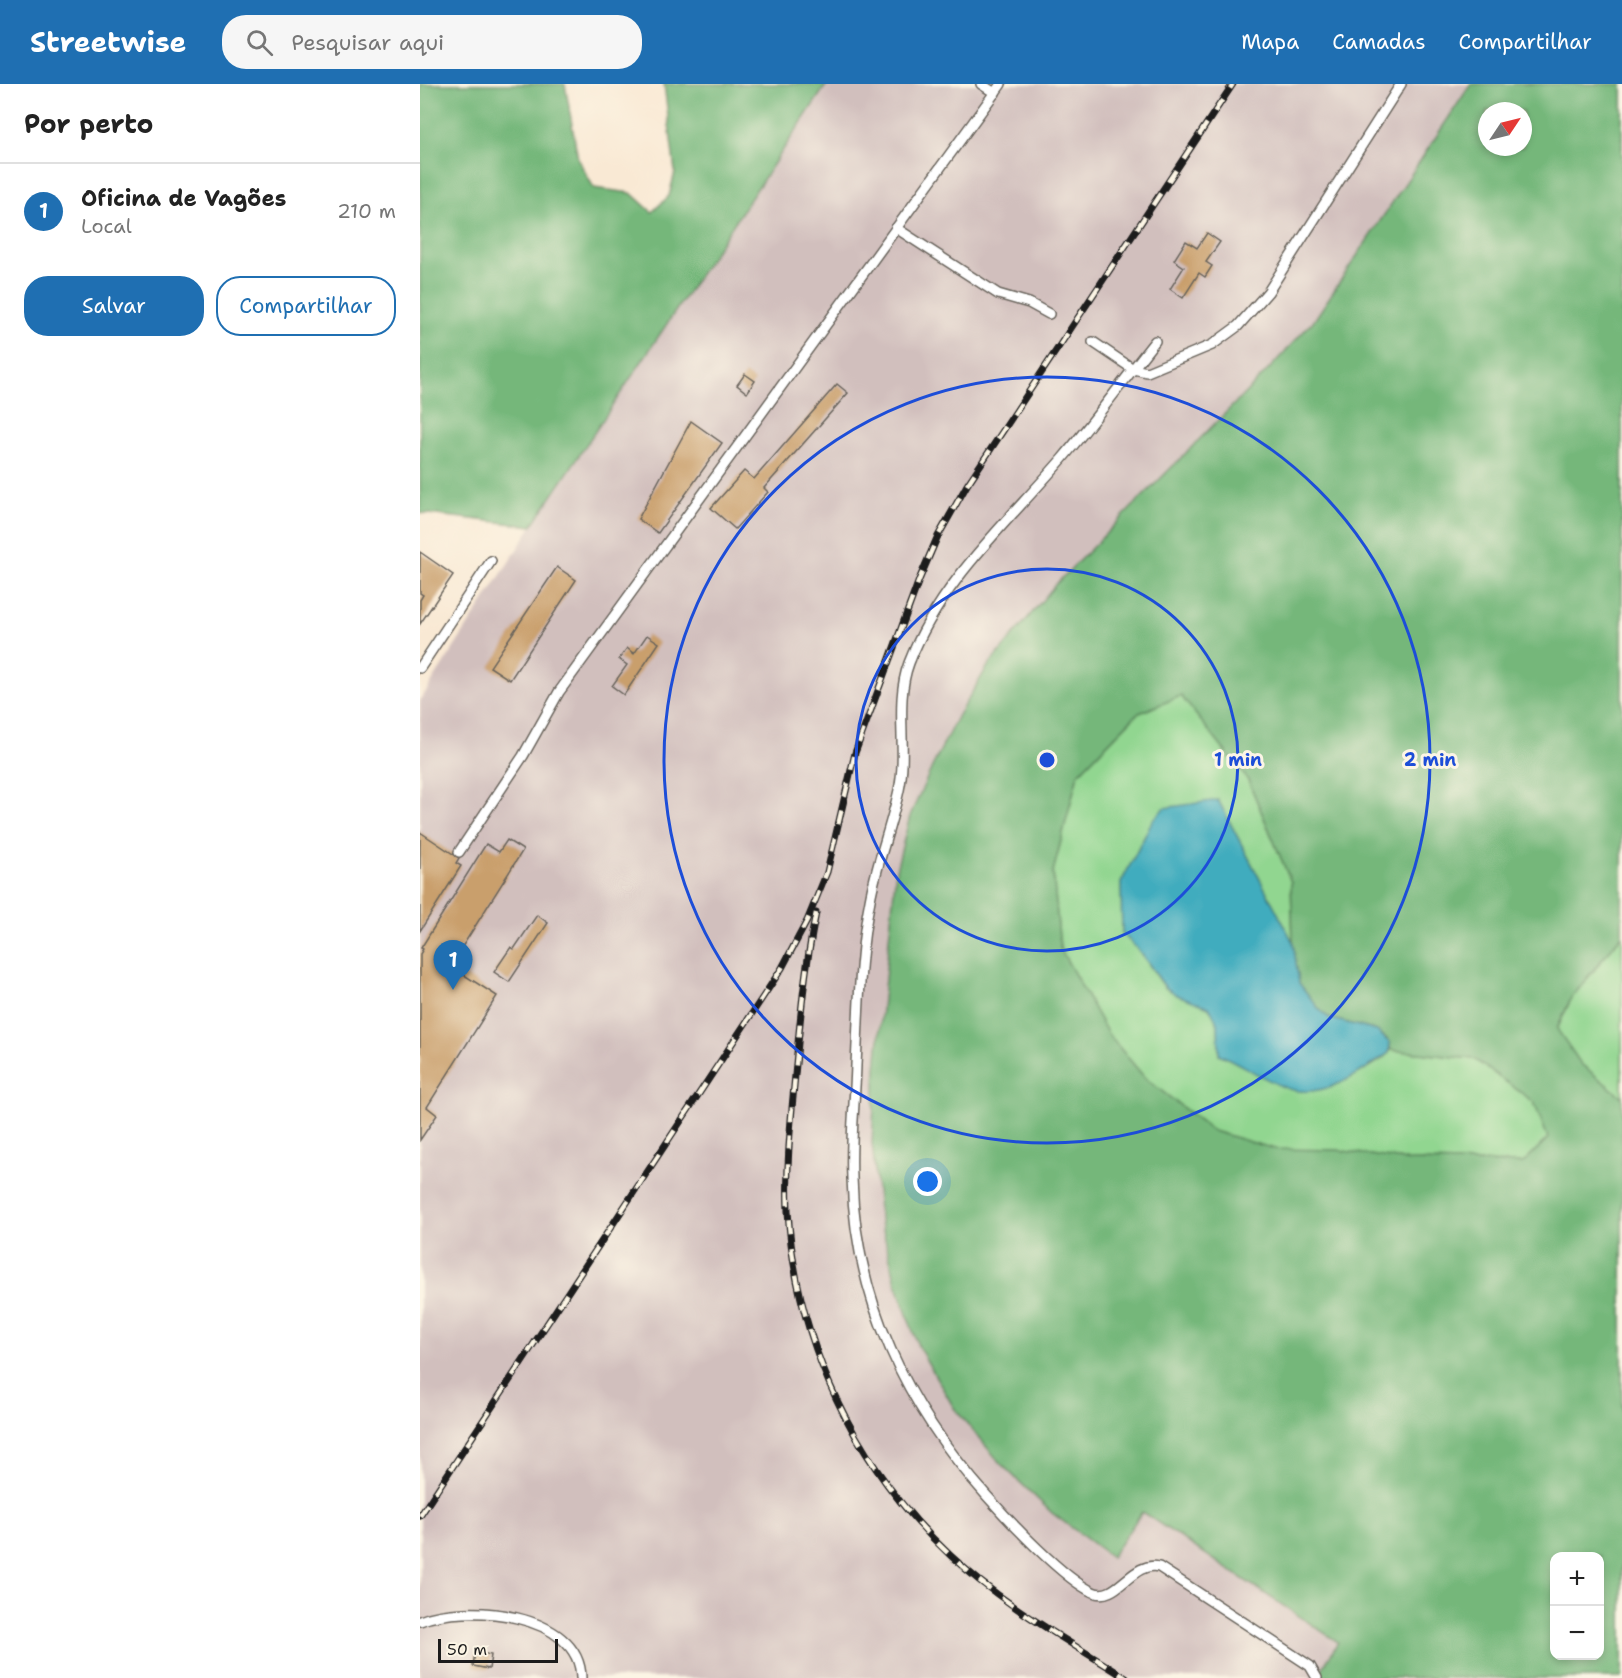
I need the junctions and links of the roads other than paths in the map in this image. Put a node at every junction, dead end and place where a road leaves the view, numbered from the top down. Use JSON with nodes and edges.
{"nodes":[{"id":1,"x":981,"y":84,"type":"edge"},
{"id":2,"x":1001,"y":84,"type":"edge"},
{"id":3,"x":1401,"y":84,"type":"edge"},
{"id":4,"x":995,"y":93,"type":"junction"},
{"id":5,"x":896,"y":228,"type":"junction"},
{"id":6,"x":1049,"y":314,"type":"dead end"},
{"id":7,"x":1155,"y":340,"type":"dead end"},
{"id":8,"x":1093,"y":342,"type":"dead end"},
{"id":9,"x":1133,"y":369,"type":"junction"},
{"id":10,"x":491,"y":561,"type":"dead end"},
{"id":11,"x":420,"y":668,"type":"edge"},
{"id":12,"x":459,"y":852,"type":"dead end"},
{"id":13,"x":420,"y":1621,"type":"edge"},
{"id":14,"x":581,"y":1678,"type":"edge"},
{"id":15,"x":1317,"y":1678,"type":"edge"}],
"edges":[{"from":1,"to":4,"type":"lane"},
{"from":2,"to":4,"type":"lane"},
{"from":3,"to":9,"type":"lane"},
{"from":4,"to":5,"type":"lane"},
{"from":5,"to":6,"type":"lane"},
{"from":5,"to":12,"type":"lane"},
{"from":7,"to":9,"type":"lane"},
{"from":8,"to":9,"type":"lane"},
{"from":9,"to":15,"type":"lane"},
{"from":10,"to":11,"type":"lane"},
{"from":13,"to":14,"type":"lane"}]}
